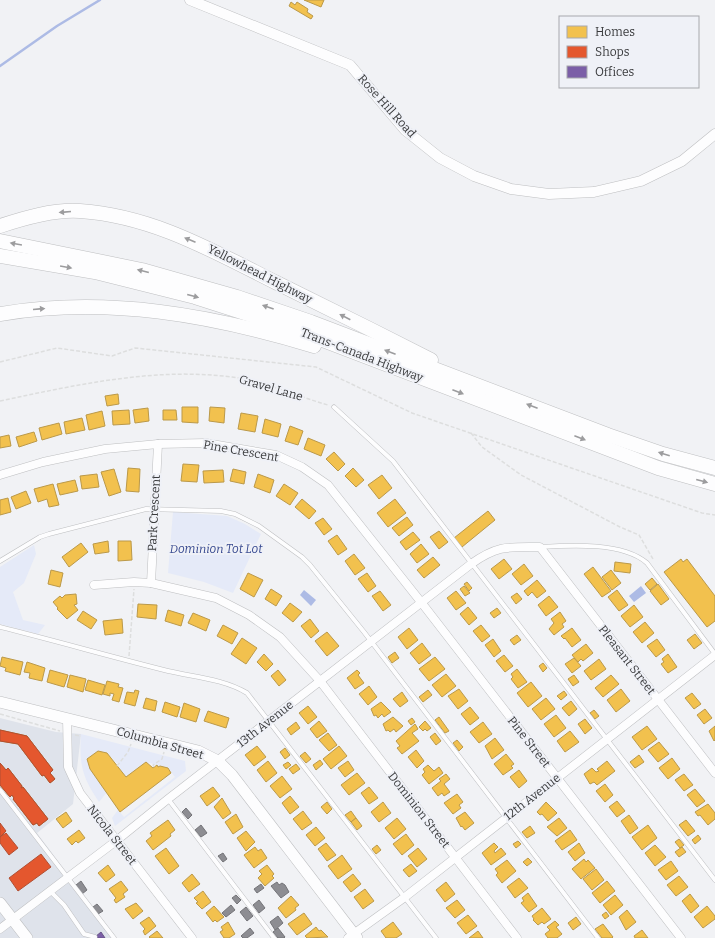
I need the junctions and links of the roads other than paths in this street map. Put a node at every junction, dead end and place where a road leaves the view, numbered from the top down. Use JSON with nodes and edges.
{"nodes":[{"id":1,"x":190,"y":0,"type":"edge"},
{"id":2,"x":715,"y":134,"type":"edge"},
{"id":3,"x":0,"y":226,"type":"edge"},
{"id":4,"x":0,"y":241,"type":"edge"},
{"id":5,"x":0,"y":256,"type":"edge"},
{"id":6,"x":0,"y":314,"type":"edge"},
{"id":7,"x":422,"y":378,"type":"junction"},
{"id":8,"x":505,"y":396,"type":"junction"},
{"id":9,"x":334,"y":407,"type":"road end"},
{"id":10,"x":158,"y":444,"type":"junction"},
{"id":11,"x":715,"y":468,"type":"edge"},
{"id":12,"x":0,"y":475,"type":"edge"},
{"id":13,"x":715,"y":484,"type":"edge"},
{"id":14,"x":155,"y":509,"type":"junction"},
{"id":15,"x":540,"y":547,"type":"junction"},
{"id":16,"x":0,"y":561,"type":"edge"},
{"id":17,"x":471,"y":564,"type":"junction"},
{"id":18,"x":151,"y":583,"type":"junction"},
{"id":19,"x":94,"y":586,"type":"dead end"},
{"id":20,"x":421,"y":602,"type":"junction"},
{"id":21,"x":0,"y":627,"type":"edge"},
{"id":22,"x":371,"y":642,"type":"junction"},
{"id":23,"x":715,"y":655,"type":"edge"},
{"id":24,"x":320,"y":681,"type":"junction"},
{"id":25,"x":658,"y":699,"type":"junction"},
{"id":26,"x":0,"y":702,"type":"edge"},
{"id":27,"x":67,"y":718,"type":"junction"},
{"id":28,"x":269,"y":720,"type":"junction"},
{"id":29,"x":607,"y":740,"type":"junction"},
{"id":30,"x":218,"y":761,"type":"junction"},
{"id":31,"x":715,"y":773,"type":"edge"},
{"id":32,"x":556,"y":778,"type":"junction"},
{"id":33,"x":0,"y":790,"type":"edge"},
{"id":34,"x":168,"y":799,"type":"junction"},
{"id":35,"x":506,"y":817,"type":"junction"},
{"id":36,"x":116,"y":841,"type":"junction"},
{"id":37,"x":455,"y":856,"type":"junction"},
{"id":38,"x":67,"y":877,"type":"junction"},
{"id":39,"x":715,"y":880,"type":"edge"},
{"id":40,"x":49,"y":890,"type":"junction"},
{"id":41,"x":405,"y":896,"type":"junction"},
{"id":42,"x":0,"y":902,"type":"edge"},
{"id":43,"x":12,"y":919,"type":"junction"},
{"id":44,"x":0,"y":929,"type":"edge"},
{"id":45,"x":95,"y":937,"type":"edge"},
{"id":46,"x":353,"y":937,"type":"edge"},
{"id":47,"x":27,"y":938,"type":"edge"},
{"id":48,"x":114,"y":938,"type":"edge"},
{"id":49,"x":192,"y":938,"type":"edge"},
{"id":50,"x":274,"y":938,"type":"edge"},
{"id":51,"x":436,"y":938,"type":"edge"},
{"id":52,"x":517,"y":938,"type":"edge"},
{"id":53,"x":598,"y":938,"type":"edge"},
{"id":54,"x":680,"y":938,"type":"edge"}],
"edges":[{"from":1,"to":2,"type":"street","name":"Rose Hill Road"},
{"from":8,"to":3,"type":"highway","name":"Yellowhead Highway","one_way":true},
{"from":8,"to":4,"type":"highway","name":"Trans-Canada Highway","one_way":true},
{"from":5,"to":7,"type":"highway","name":"Trans-Canada Highway","one_way":true},
{"from":6,"to":7,"type":"highway","one_way":true},
{"from":7,"to":13,"type":"highway","name":"Trans-Canada Highway","one_way":true},
{"from":11,"to":8,"type":"highway","name":"Trans-Canada Highway","one_way":true},
{"from":9,"to":17,"type":"lane"},
{"from":10,"to":12,"type":"street","name":"Pine Crescent"},
{"from":10,"to":14,"type":"street","name":"Park Crescent"},
{"from":10,"to":20,"type":"street","name":"Pine Crescent"},
{"from":14,"to":16,"type":"lane"},
{"from":14,"to":18,"type":"street","name":"Park Crescent"},
{"from":14,"to":22,"type":"lane"},
{"from":15,"to":17,"type":"street","name":"13th Avenue"},
{"from":15,"to":23,"type":"lane"},
{"from":15,"to":25,"type":"street","name":"Pleasant Street"},
{"from":17,"to":20,"type":"street","name":"13th Avenue"},
{"from":17,"to":29,"type":"lane"},
{"from":18,"to":19,"type":"street","name":"Dominion Street"},
{"from":18,"to":24,"type":"street","name":"Dominion Street"},
{"from":20,"to":22,"type":"street","name":"13th Avenue"},
{"from":20,"to":32,"type":"street","name":"Pine Street"},
{"from":21,"to":28,"type":"lane"},
{"from":22,"to":24,"type":"street","name":"13th Avenue"},
{"from":22,"to":35,"type":"lane"},
{"from":23,"to":25,"type":"street","name":"12th Avenue"},
{"from":24,"to":28,"type":"street","name":"13th Avenue"},
{"from":24,"to":37,"type":"street","name":"Dominion Street"},
{"from":25,"to":29,"type":"street","name":"12th Avenue"},
{"from":25,"to":31,"type":"street","name":"Pleasant Street"},
{"from":26,"to":27,"type":"main road","name":"Columbia Street"},
{"from":27,"to":30,"type":"main road","name":"Columbia Street"},
{"from":27,"to":36,"type":"street","name":"Nicola Street"},
{"from":28,"to":30,"type":"street","name":"13th Avenue"},
{"from":28,"to":41,"type":"lane"},
{"from":29,"to":32,"type":"street","name":"12th Avenue"},
{"from":29,"to":39,"type":"lane"},
{"from":30,"to":34,"type":"street","name":"13th Avenue"},
{"from":30,"to":46,"type":"main road","name":"Columbia Street"},
{"from":32,"to":35,"type":"street","name":"12th Avenue"},
{"from":32,"to":54,"type":"street","name":"Pine Street"},
{"from":33,"to":38,"type":"lane"},
{"from":34,"to":36,"type":"street","name":"13th Avenue"},
{"from":34,"to":50,"type":"lane"},
{"from":35,"to":37,"type":"street","name":"12th Avenue"},
{"from":35,"to":53,"type":"lane"},
{"from":36,"to":38,"type":"street","name":"13th Avenue"},
{"from":36,"to":49,"type":"street","name":"Nicola Street"},
{"from":37,"to":41,"type":"street","name":"12th Avenue"},
{"from":37,"to":52,"type":"street","name":"Dominion Street"},
{"from":38,"to":40,"type":"street","name":"13th Avenue"},
{"from":38,"to":48,"type":"lane"},
{"from":40,"to":43,"type":"street","name":"13th Avenue"},
{"from":40,"to":45,"type":"lane"},
{"from":41,"to":46,"type":"street","name":"12th Avenue"},
{"from":41,"to":51,"type":"lane"},
{"from":42,"to":43,"type":"main road"},
{"from":43,"to":44,"type":"street","name":"13th Avenue"},
{"from":43,"to":47,"type":"main road"}]}
